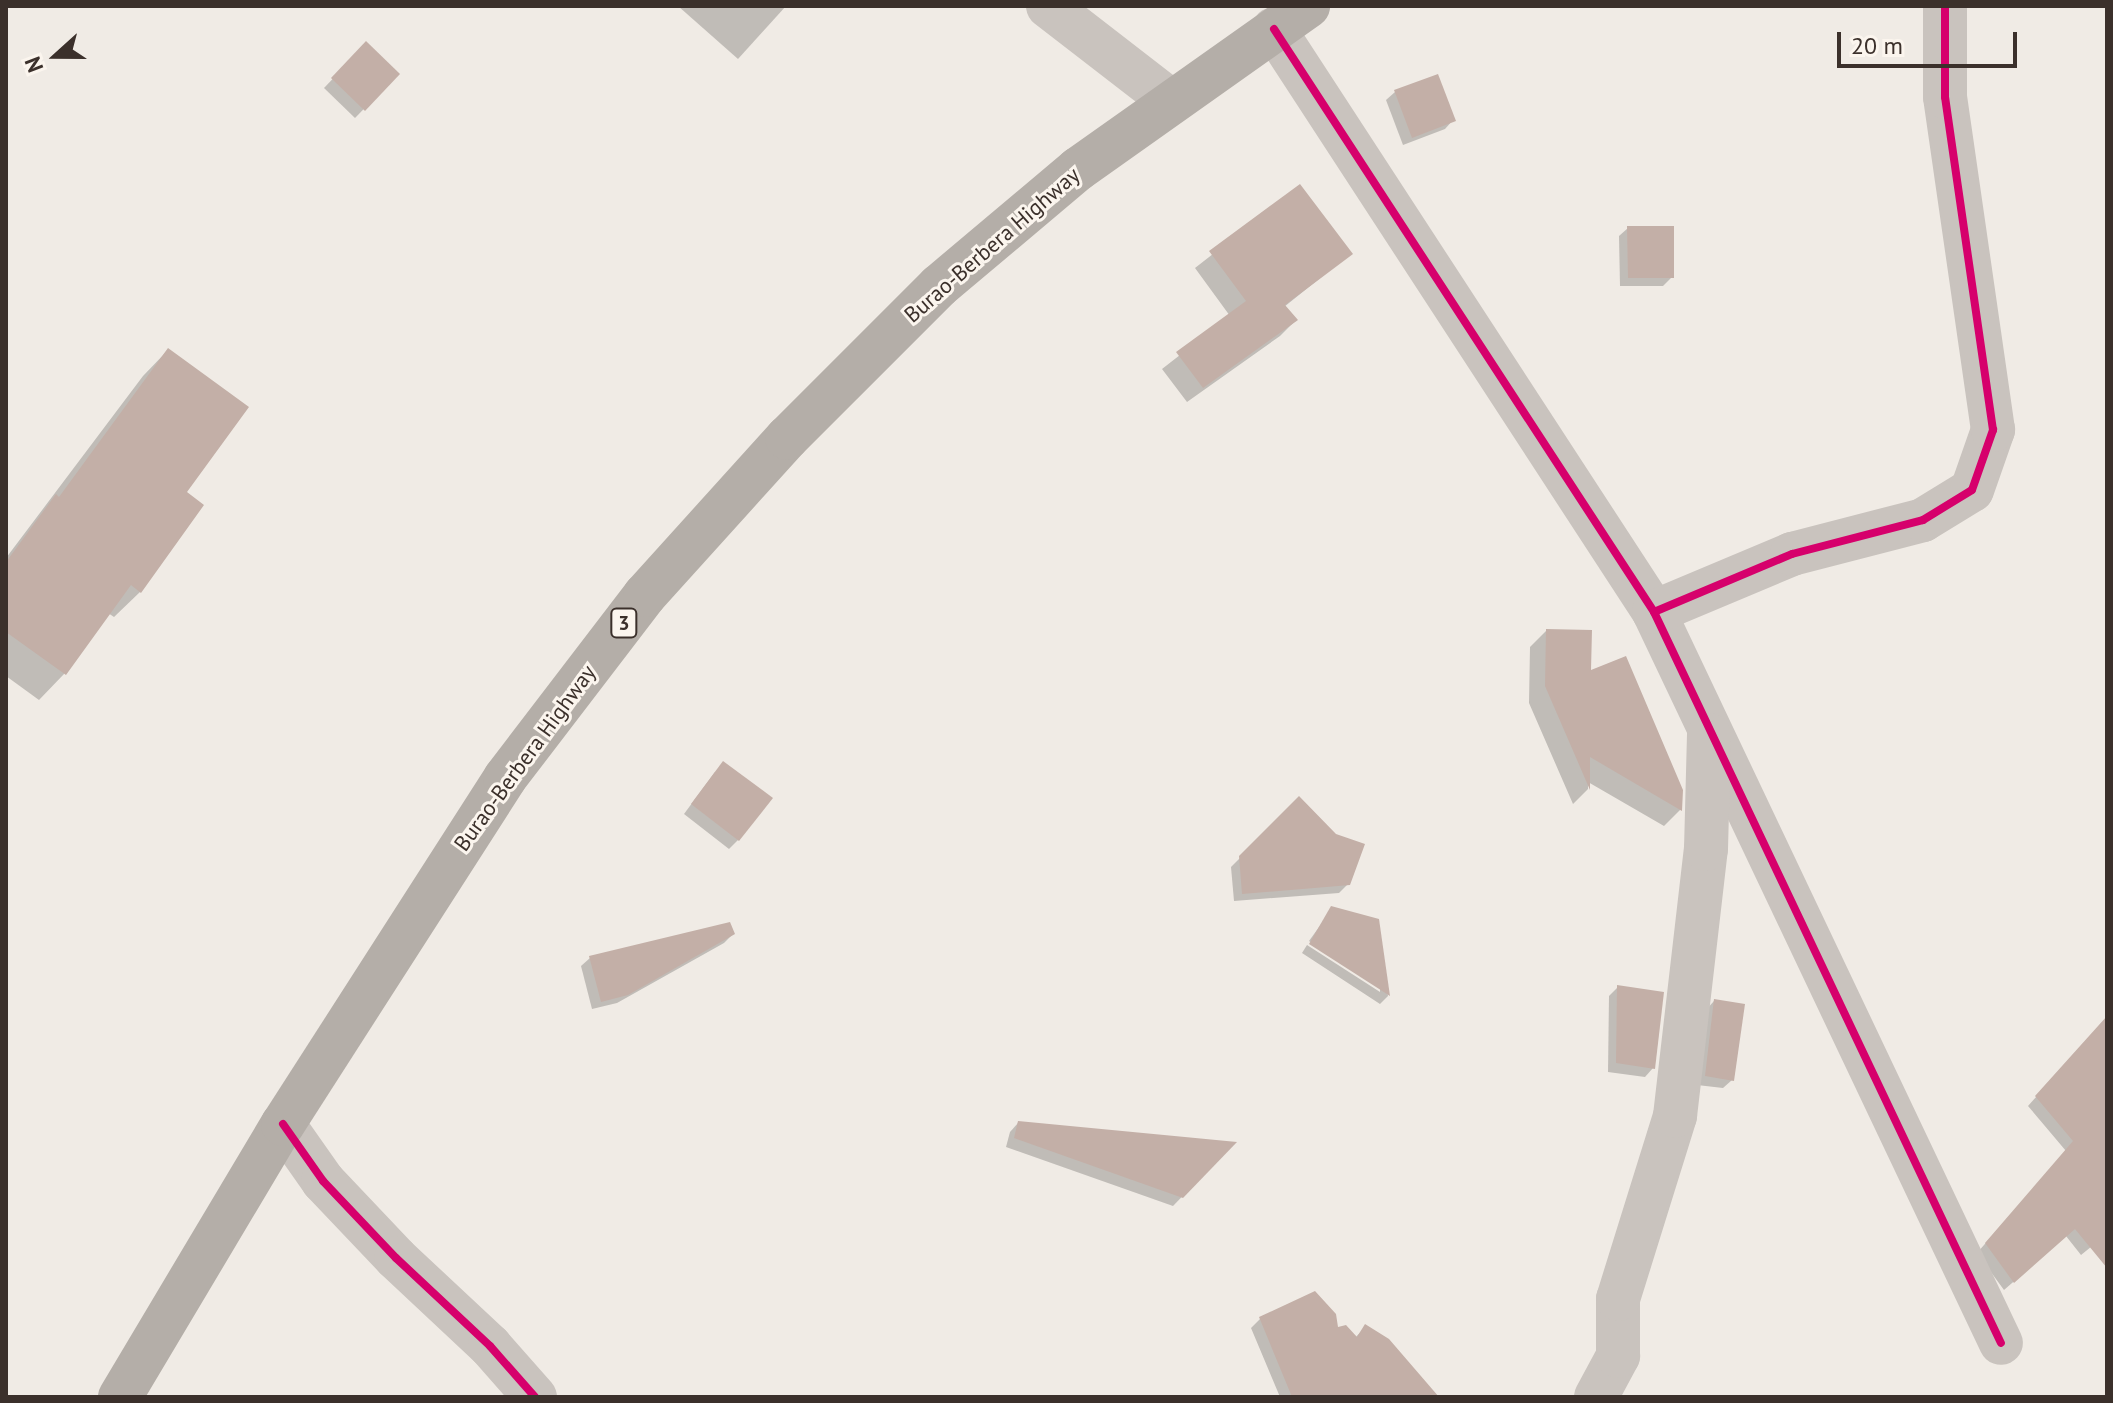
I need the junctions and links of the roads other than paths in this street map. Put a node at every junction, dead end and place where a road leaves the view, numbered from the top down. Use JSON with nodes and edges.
{"nodes":[{"id":1,"x":1048,"y":6,"type":"edge"},
{"id":2,"x":1945,"y":6,"type":"edge"},
{"id":3,"x":1291,"y":18,"type":"edge"},
{"id":4,"x":1171,"y":101,"type":"junction"},
{"id":5,"x":1654,"y":612,"type":"junction"},
{"id":6,"x":1709,"y":729,"type":"junction"},
{"id":7,"x":283,"y":1124,"type":"junction"},
{"id":8,"x":2001,"y":1343,"type":"dead end"},
{"id":9,"x":120,"y":1397,"type":"edge"},
{"id":10,"x":535,"y":1397,"type":"edge"},
{"id":11,"x":1596,"y":1397,"type":"edge"}],
"edges":[{"from":1,"to":4,"type":"street"},
{"from":2,"to":5,"type":"street"},
{"from":3,"to":4,"type":"highway","name":"Burao-Berbera Highway","number":"3"},
{"from":3,"to":5,"type":"street"},
{"from":4,"to":7,"type":"highway","name":"Burao-Berbera Highway","number":"3"},
{"from":5,"to":6,"type":"street"},
{"from":6,"to":8,"type":"street"},
{"from":6,"to":11,"type":"street"},
{"from":7,"to":9,"type":"highway","name":"Burao-Berbera Highway","number":"3"},
{"from":7,"to":10,"type":"street"}]}
